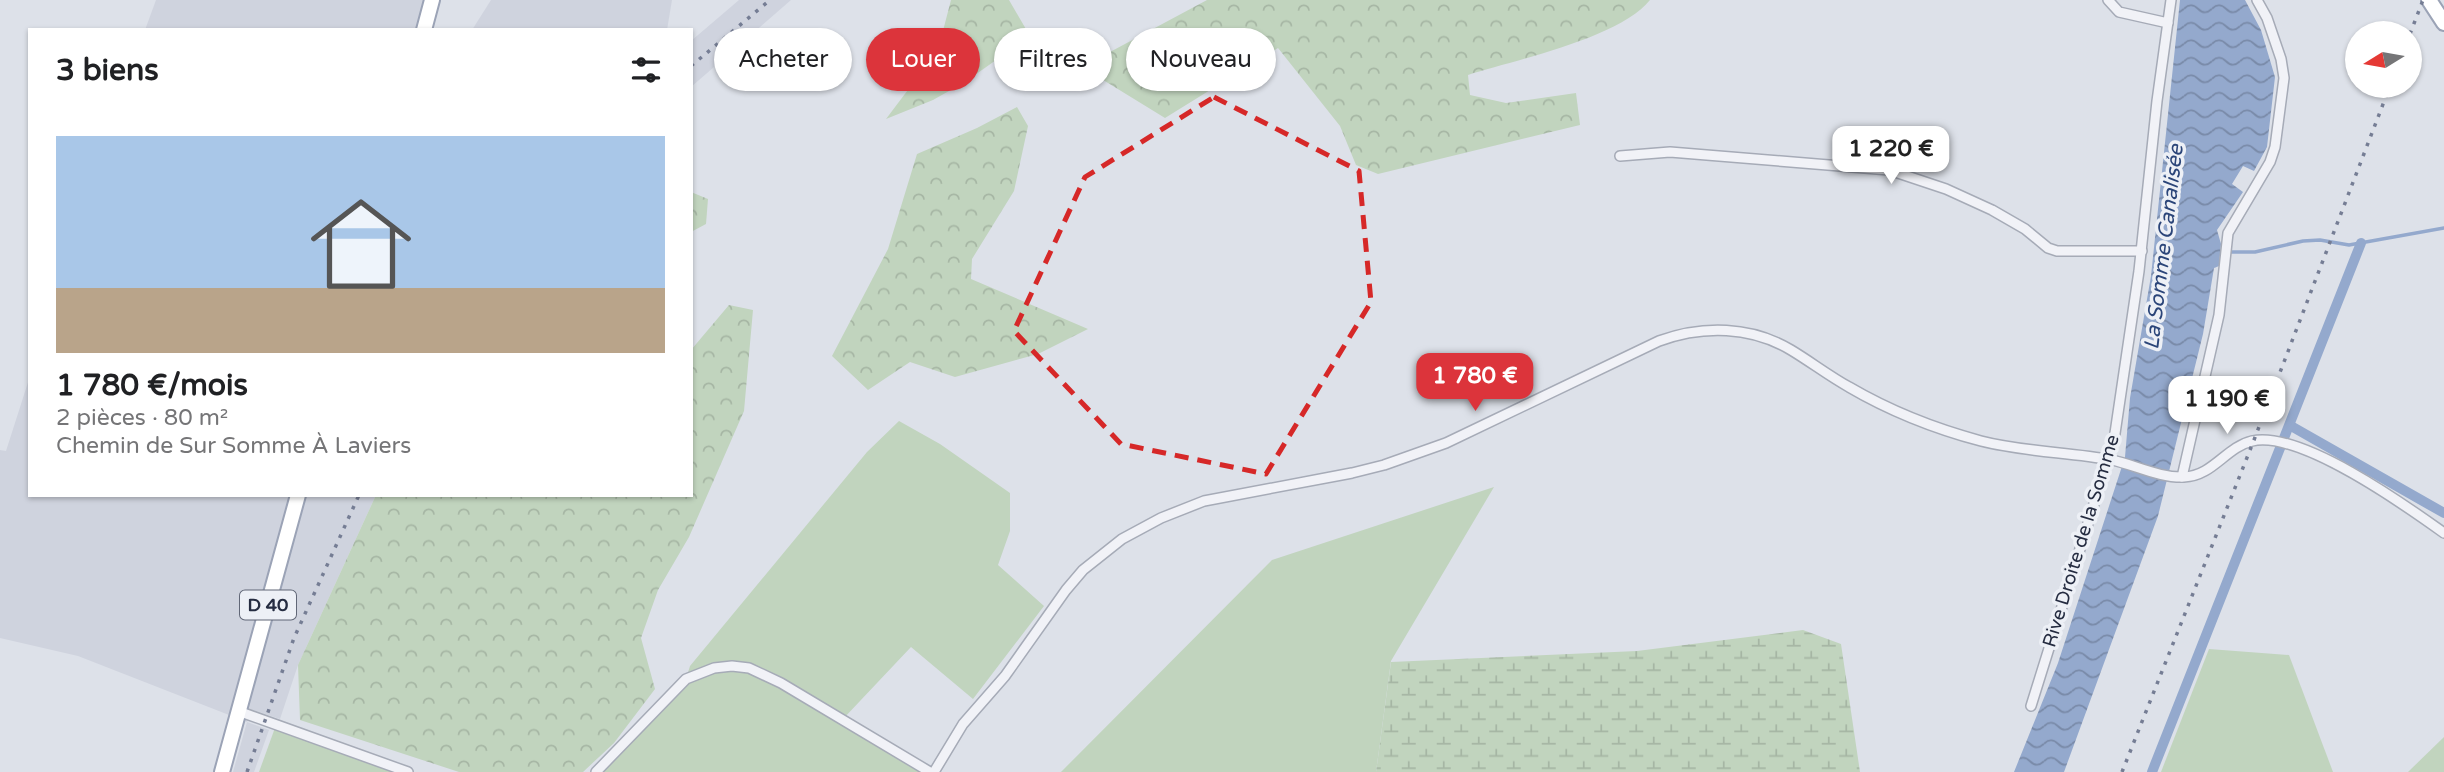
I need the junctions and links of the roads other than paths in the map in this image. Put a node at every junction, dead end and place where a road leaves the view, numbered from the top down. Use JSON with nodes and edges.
{"nodes":[{"id":1,"x":432,"y":0,"type":"edge"},
{"id":2,"x":2108,"y":0,"type":"edge"},
{"id":3,"x":2171,"y":0,"type":"edge"},
{"id":4,"x":2257,"y":0,"type":"edge"},
{"id":5,"x":2435,"y":3,"type":"edge"},
{"id":6,"x":2168,"y":23,"type":"junction"},
{"id":7,"x":2444,"y":23,"type":"edge"},
{"id":8,"x":425,"y":28,"type":"edge"},
{"id":9,"x":1620,"y":156,"type":"dead end"},
{"id":10,"x":2142,"y":251,"type":"junction"},
{"id":11,"x":2111,"y":460,"type":"junction"},
{"id":12,"x":2178,"y":477,"type":"junction"},
{"id":13,"x":297,"y":497,"type":"edge"},
{"id":14,"x":2444,"y":533,"type":"edge"},
{"id":15,"x":2031,"y":706,"type":"dead end"},
{"id":16,"x":238,"y":713,"type":"junction"},
{"id":17,"x":222,"y":772,"type":"edge"},
{"id":18,"x":408,"y":772,"type":"edge"},
{"id":19,"x":596,"y":772,"type":"edge"},
{"id":20,"x":932,"y":772,"type":"edge"}],
"edges":[{"from":1,"to":8,"type":"main road"},
{"from":2,"to":6,"type":"street"},
{"from":3,"to":6,"type":"street","name":"Rive Droite de la Somme"},
{"from":4,"to":12,"type":"street"},
{"from":5,"to":7,"type":"main road"},
{"from":6,"to":10,"type":"street","name":"Rive Droite de la Somme"},
{"from":9,"to":10,"type":"street"},
{"from":10,"to":11,"type":"street","name":"Rive Droite de la Somme"},
{"from":11,"to":12,"type":"street"},
{"from":11,"to":15,"type":"street","name":"Rive Droite de la Somme"},
{"from":11,"to":20,"type":"street"},
{"from":12,"to":14,"type":"street"},
{"from":13,"to":16,"type":"main road","number":"D 40"},
{"from":16,"to":17,"type":"main road","number":"D 40"},
{"from":16,"to":18,"type":"street"},
{"from":19,"to":20,"type":"street"}]}
